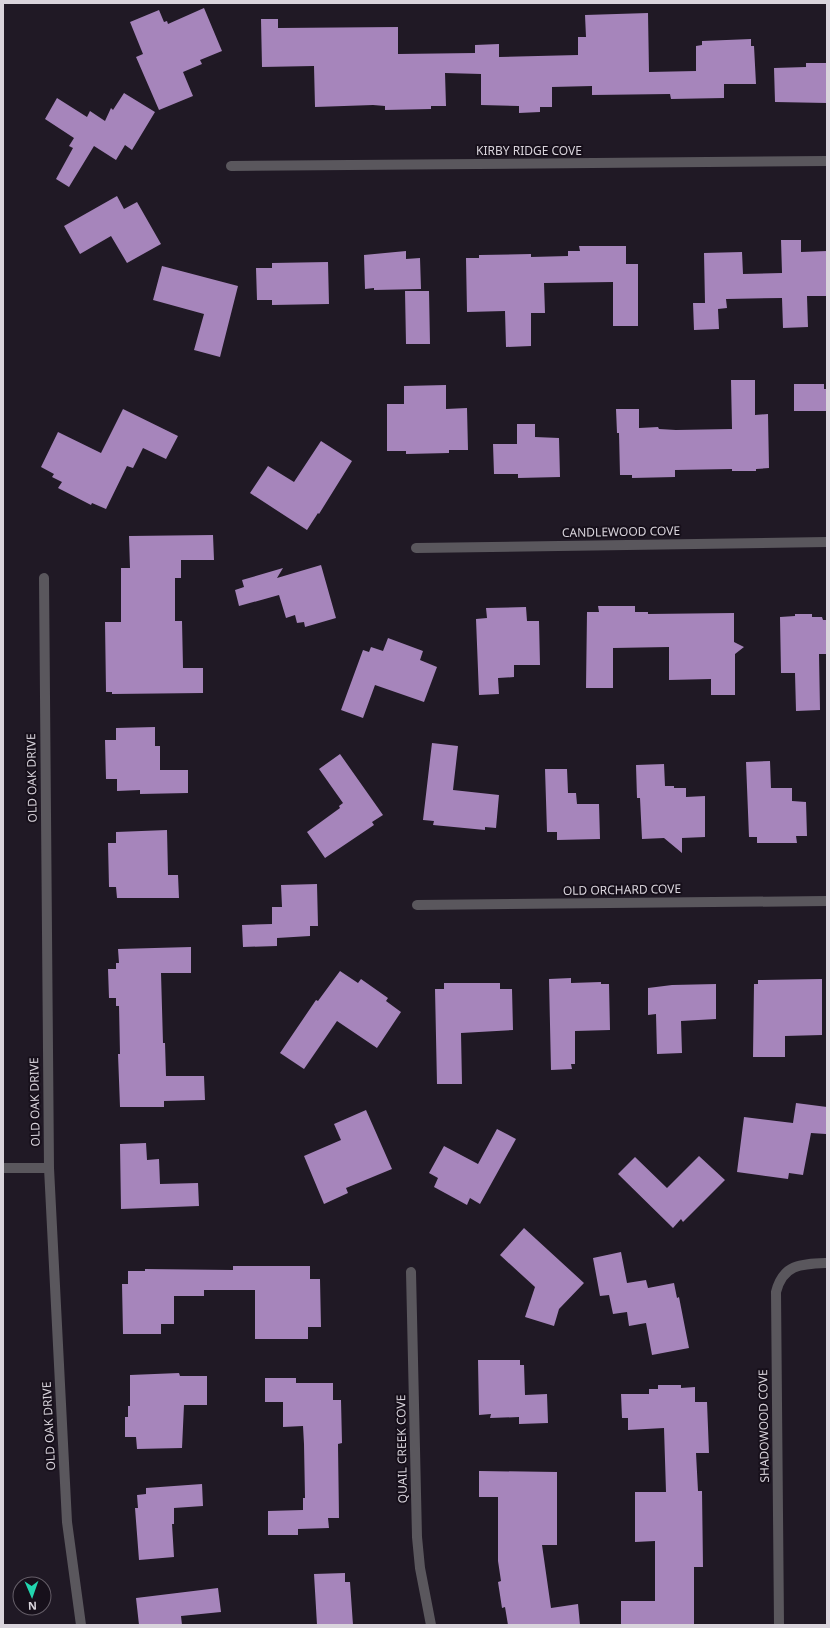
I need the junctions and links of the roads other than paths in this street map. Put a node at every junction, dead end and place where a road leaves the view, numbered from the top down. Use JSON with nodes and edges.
{"nodes":[{"id":1,"x":827,"y":161,"type":"edge"},
{"id":2,"x":231,"y":166,"type":"dead end"},
{"id":3,"x":827,"y":542,"type":"edge"},
{"id":4,"x":416,"y":548,"type":"dead end"},
{"id":5,"x":44,"y":578,"type":"dead end"},
{"id":6,"x":827,"y":901,"type":"edge"},
{"id":7,"x":417,"y":905,"type":"dead end"},
{"id":8,"x":3,"y":1168,"type":"edge"},
{"id":9,"x":49,"y":1168,"type":"junction"},
{"id":10,"x":827,"y":1263,"type":"edge"},
{"id":11,"x":411,"y":1272,"type":"dead end"},
{"id":12,"x":81,"y":1625,"type":"edge"},
{"id":13,"x":431,"y":1625,"type":"edge"},
{"id":14,"x":779,"y":1625,"type":"edge"}],
"edges":[{"from":1,"to":2,"type":"street","name":"KIRBY RIDGE COVE"},
{"from":3,"to":4,"type":"street","name":"CANDLEWOOD COVE"},
{"from":5,"to":9,"type":"street","name":"OLD OAK DRIVE"},
{"from":6,"to":7,"type":"street","name":"OLD ORCHARD COVE"},
{"from":8,"to":9,"type":"street"},
{"from":9,"to":12,"type":"street","name":"OLD OAK DRIVE"},
{"from":10,"to":14,"type":"street","name":"SHADOWOOD COVE"},
{"from":11,"to":13,"type":"street","name":"QUAIL CREEK COVE"}]}
